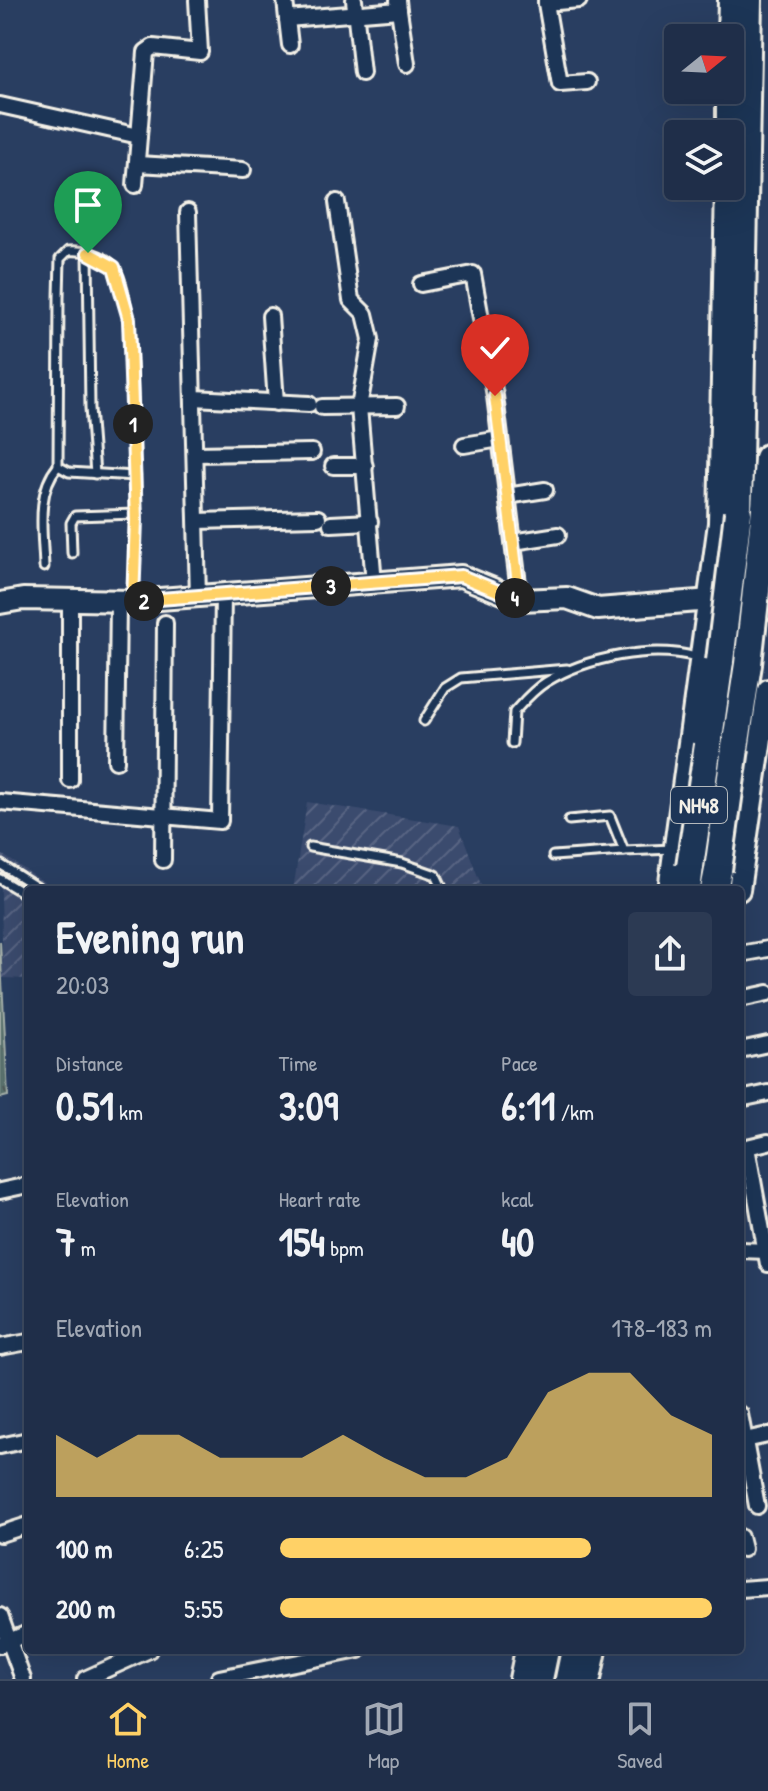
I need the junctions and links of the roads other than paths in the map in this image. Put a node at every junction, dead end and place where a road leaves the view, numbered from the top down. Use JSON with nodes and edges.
{"nodes":[{"id":1,"x":197,"y":0,"type":"edge"},
{"id":2,"x":285,"y":0,"type":"edge"},
{"id":3,"x":579,"y":0,"type":"edge"},
{"id":4,"x":729,"y":0,"type":"edge"},
{"id":5,"x":748,"y":0,"type":"edge"},
{"id":6,"x":546,"y":2,"type":"edge"},
{"id":7,"x":398,"y":5,"type":"edge"},
{"id":8,"x":354,"y":7,"type":"edge"},
{"id":9,"x":287,"y":19,"type":"junction"},
{"id":10,"x":728,"y":24,"type":"edge"},
{"id":11,"x":290,"y":45,"type":"dead end"},
{"id":12,"x":407,"y":64,"type":"dead end"},
{"id":13,"x":362,"y":73,"type":"dead end"},
{"id":14,"x":587,"y":82,"type":"dead end"},
{"id":15,"x":0,"y":105,"type":"edge"},
{"id":16,"x":139,"y":136,"type":"junction"},
{"id":17,"x":137,"y":164,"type":"junction"},
{"id":18,"x":243,"y":170,"type":"dead end"},
{"id":19,"x":135,"y":185,"type":"dead end"},
{"id":20,"x":726,"y":200,"type":"edge"},
{"id":21,"x":337,"y":202,"type":"dead end"},
{"id":22,"x":188,"y":212,"type":"dead end"},
{"id":23,"x":88,"y":253,"type":"junction"},
{"id":24,"x":421,"y":284,"type":"dead end"},
{"id":25,"x":270,"y":316,"type":"dead end"},
{"id":26,"x":194,"y":398,"type":"junction"},
{"id":27,"x":276,"y":403,"type":"junction"},
{"id":28,"x":397,"y":406,"type":"dead end"},
{"id":29,"x":359,"y":407,"type":"junction"},
{"id":30,"x":500,"y":439,"type":"junction"},
{"id":31,"x":464,"y":445,"type":"dead end"},
{"id":32,"x":312,"y":452,"type":"dead end"},
{"id":33,"x":196,"y":454,"type":"junction"},
{"id":34,"x":768,"y":458,"type":"edge"},
{"id":35,"x":58,"y":466,"type":"junction"},
{"id":36,"x":333,"y":466,"type":"dead end"},
{"id":37,"x":365,"y":466,"type":"junction"},
{"id":38,"x":95,"y":474,"type":"junction"},
{"id":39,"x":135,"y":476,"type":"junction"},
{"id":40,"x":545,"y":490,"type":"dead end"},
{"id":41,"x":507,"y":496,"type":"junction"},
{"id":42,"x":136,"y":514,"type":"junction"},
{"id":43,"x":197,"y":521,"type":"junction"},
{"id":44,"x":370,"y":522,"type":"junction"},
{"id":45,"x":558,"y":535,"type":"dead end"},
{"id":46,"x":513,"y":542,"type":"junction"},
{"id":47,"x":72,"y":553,"type":"dead end"},
{"id":48,"x":44,"y":567,"type":"dead end"},
{"id":49,"x":374,"y":583,"type":"junction"},
{"id":50,"x":223,"y":594,"type":"junction"},
{"id":51,"x":198,"y":596,"type":"junction"},
{"id":52,"x":70,"y":600,"type":"junction"},
{"id":53,"x":520,"y":600,"type":"junction"},
{"id":54,"x":711,"y":600,"type":"junction"},
{"id":55,"x":126,"y":602,"type":"junction"},
{"id":56,"x":0,"y":603,"type":"edge"},
{"id":57,"x":768,"y":608,"type":"edge"},
{"id":58,"x":165,"y":623,"type":"dead end"},
{"id":59,"x":702,"y":659,"type":"junction"},
{"id":60,"x":573,"y":669,"type":"junction"},
{"id":61,"x":767,"y":710,"type":"edge"},
{"id":62,"x":424,"y":721,"type":"dead end"},
{"id":63,"x":512,"y":743,"type":"dead end"},
{"id":64,"x":764,"y":751,"type":"edge"},
{"id":65,"x":116,"y":761,"type":"dead end"},
{"id":66,"x":70,"y":780,"type":"dead end"},
{"id":67,"x":0,"y":802,"type":"edge"},
{"id":68,"x":682,"y":802,"type":"junction"},
{"id":69,"x":164,"y":816,"type":"junction"},
{"id":70,"x":750,"y":818,"type":"junction"},
{"id":71,"x":569,"y":820,"type":"dead end"},
{"id":72,"x":310,"y":847,"type":"dead end"},
{"id":73,"x":675,"y":848,"type":"junction"},
{"id":74,"x":624,"y":851,"type":"junction"},
{"id":75,"x":553,"y":856,"type":"dead end"},
{"id":76,"x":163,"y":860,"type":"dead end"},
{"id":77,"x":0,"y":864,"type":"edge"},
{"id":78,"x":0,"y":879,"type":"edge"},
{"id":79,"x":35,"y":886,"type":"edge"},
{"id":80,"x":441,"y":886,"type":"edge"},
{"id":81,"x":670,"y":886,"type":"edge"},
{"id":82,"x":688,"y":886,"type":"edge"},
{"id":83,"x":715,"y":886,"type":"edge"},
{"id":84,"x":740,"y":886,"type":"edge"},
{"id":85,"x":24,"y":894,"type":"edge"},
{"id":86,"x":768,"y":949,"type":"edge"},
{"id":87,"x":744,"y":953,"type":"edge"},
{"id":88,"x":768,"y":993,"type":"edge"},
{"id":89,"x":744,"y":998,"type":"edge"},
{"id":90,"x":768,"y":1044,"type":"edge"},
{"id":91,"x":744,"y":1049,"type":"edge"},
{"id":92,"x":768,"y":1093,"type":"edge"},
{"id":93,"x":744,"y":1098,"type":"edge"},
{"id":94,"x":768,"y":1142,"type":"edge"},
{"id":95,"x":24,"y":1186,"type":"edge"},
{"id":96,"x":0,"y":1191,"type":"edge"},
{"id":97,"x":744,"y":1251,"type":"edge"},
{"id":98,"x":767,"y":1256,"type":"edge"},
{"id":99,"x":24,"y":1343,"type":"edge"},
{"id":100,"x":0,"y":1347,"type":"edge"},
{"id":101,"x":768,"y":1435,"type":"edge"},
{"id":102,"x":24,"y":1441,"type":"edge"},
{"id":103,"x":744,"y":1441,"type":"edge"},
{"id":104,"x":0,"y":1446,"type":"edge"},
{"id":105,"x":744,"y":1446,"type":"edge"},
{"id":106,"x":761,"y":1487,"type":"edge"},
{"id":107,"x":757,"y":1506,"type":"dead end"},
{"id":108,"x":24,"y":1526,"type":"edge"},
{"id":109,"x":0,"y":1534,"type":"edge"},
{"id":110,"x":768,"y":1587,"type":"edge"},
{"id":111,"x":744,"y":1589,"type":"edge"},
{"id":112,"x":0,"y":1616,"type":"edge"},
{"id":113,"x":24,"y":1635,"type":"edge"},
{"id":114,"x":5,"y":1643,"type":"edge"},
{"id":115,"x":140,"y":1654,"type":"edge"},
{"id":116,"x":339,"y":1654,"type":"edge"},
{"id":117,"x":525,"y":1654,"type":"edge"},
{"id":118,"x":544,"y":1654,"type":"edge"},
{"id":119,"x":574,"y":1654,"type":"edge"},
{"id":120,"x":595,"y":1654,"type":"edge"},
{"id":121,"x":219,"y":1678,"type":"edge"},
{"id":122,"x":23,"y":1679,"type":"edge"},
{"id":123,"x":85,"y":1679,"type":"edge"},
{"id":124,"x":520,"y":1679,"type":"edge"},
{"id":125,"x":539,"y":1679,"type":"edge"},
{"id":126,"x":569,"y":1679,"type":"edge"},
{"id":127,"x":590,"y":1679,"type":"edge"}],
"edges":[{"from":1,"to":16,"type":"street"},
{"from":2,"to":9,"type":"street"},
{"from":3,"to":6,"type":"street"},
{"from":4,"to":10,"type":"street"},
{"from":5,"to":82,"type":"highway","number":"NH48","bridge":true},
{"from":6,"to":14,"type":"street"},
{"from":7,"to":8,"type":"street"},
{"from":7,"to":12,"type":"street"},
{"from":8,"to":9,"type":"street"},
{"from":8,"to":13,"type":"street"},
{"from":9,"to":11,"type":"street"},
{"from":15,"to":16,"type":"street"},
{"from":16,"to":17,"type":"street"},
{"from":17,"to":18,"type":"street"},
{"from":17,"to":19,"type":"street"},
{"from":20,"to":54,"type":"street"},
{"from":21,"to":29,"type":"street"},
{"from":22,"to":26,"type":"street"},
{"from":23,"to":35,"type":"lane"},
{"from":23,"to":38,"type":"lane"},
{"from":23,"to":39,"type":"lane"},
{"from":24,"to":30,"type":"street"},
{"from":25,"to":27,"type":"street"},
{"from":26,"to":27,"type":"street"},
{"from":26,"to":33,"type":"street"},
{"from":27,"to":29,"type":"street"},
{"from":28,"to":29,"type":"street"},
{"from":29,"to":37,"type":"street"},
{"from":30,"to":31,"type":"street"},
{"from":30,"to":41,"type":"street"},
{"from":32,"to":33,"type":"street"},
{"from":33,"to":43,"type":"street"},
{"from":34,"to":83,"type":"highway","number":"NH48","bridge":true},
{"from":35,"to":38,"type":"lane"},
{"from":35,"to":48,"type":"lane"},
{"from":36,"to":37,"type":"street"},
{"from":37,"to":44,"type":"street"},
{"from":38,"to":39,"type":"lane"},
{"from":39,"to":42,"type":"lane"},
{"from":40,"to":41,"type":"street"},
{"from":41,"to":46,"type":"street"},
{"from":42,"to":47,"type":"lane"},
{"from":42,"to":55,"type":"lane"},
{"from":43,"to":44,"type":"street"},
{"from":43,"to":51,"type":"street"},
{"from":44,"to":49,"type":"street"},
{"from":45,"to":46,"type":"street"},
{"from":46,"to":53,"type":"street"},
{"from":49,"to":50,"type":"street"},
{"from":49,"to":53,"type":"street"},
{"from":50,"to":51,"type":"street"},
{"from":50,"to":69,"type":"street"},
{"from":51,"to":55,"type":"street"},
{"from":52,"to":55,"type":"street"},
{"from":52,"to":56,"type":"street"},
{"from":52,"to":66,"type":"street"},
{"from":53,"to":54,"type":"street"},
{"from":54,"to":57,"type":"street"},
{"from":54,"to":59,"type":"street"},
{"from":55,"to":65,"type":"street"},
{"from":58,"to":69,"type":"street"},
{"from":59,"to":60,"type":"lane"},
{"from":59,"to":68,"type":"street"},
{"from":60,"to":62,"type":"lane"},
{"from":60,"to":63,"type":"lane"},
{"from":61,"to":64,"type":"street"},
{"from":64,"to":70,"type":"street"},
{"from":67,"to":69,"type":"street"},
{"from":68,"to":70,"type":"street"},
{"from":68,"to":73,"type":"street"},
{"from":69,"to":76,"type":"street"},
{"from":70,"to":84,"type":"street"},
{"from":71,"to":74,"type":"lane"},
{"from":72,"to":80,"type":"lane"},
{"from":73,"to":74,"type":"lane"},
{"from":73,"to":81,"type":"street"},
{"from":74,"to":75,"type":"lane"},
{"from":77,"to":79,"type":"lane"},
{"from":78,"to":85,"type":"lane"},
{"from":86,"to":87,"type":"street"},
{"from":88,"to":89,"type":"street"},
{"from":90,"to":91,"type":"street"},
{"from":92,"to":93,"type":"street"},
{"from":94,"to":98,"type":"street"},
{"from":95,"to":96,"type":"street"},
{"from":97,"to":98,"type":"street"},
{"from":99,"to":100,"type":"street"},
{"from":101,"to":103,"type":"street"},
{"from":102,"to":104,"type":"street"},
{"from":105,"to":106,"type":"street"},
{"from":106,"to":107,"type":"street"},
{"from":108,"to":109,"type":"street"},
{"from":110,"to":111,"type":"street"},
{"from":112,"to":114,"type":"street"},
{"from":113,"to":114,"type":"street"},
{"from":114,"to":122,"type":"street"},
{"from":115,"to":123,"type":"street"},
{"from":116,"to":121,"type":"street"},
{"from":117,"to":124,"type":"street"},
{"from":118,"to":125,"type":"highway"},
{"from":119,"to":126,"type":"highway"},
{"from":120,"to":127,"type":"street"}]}
